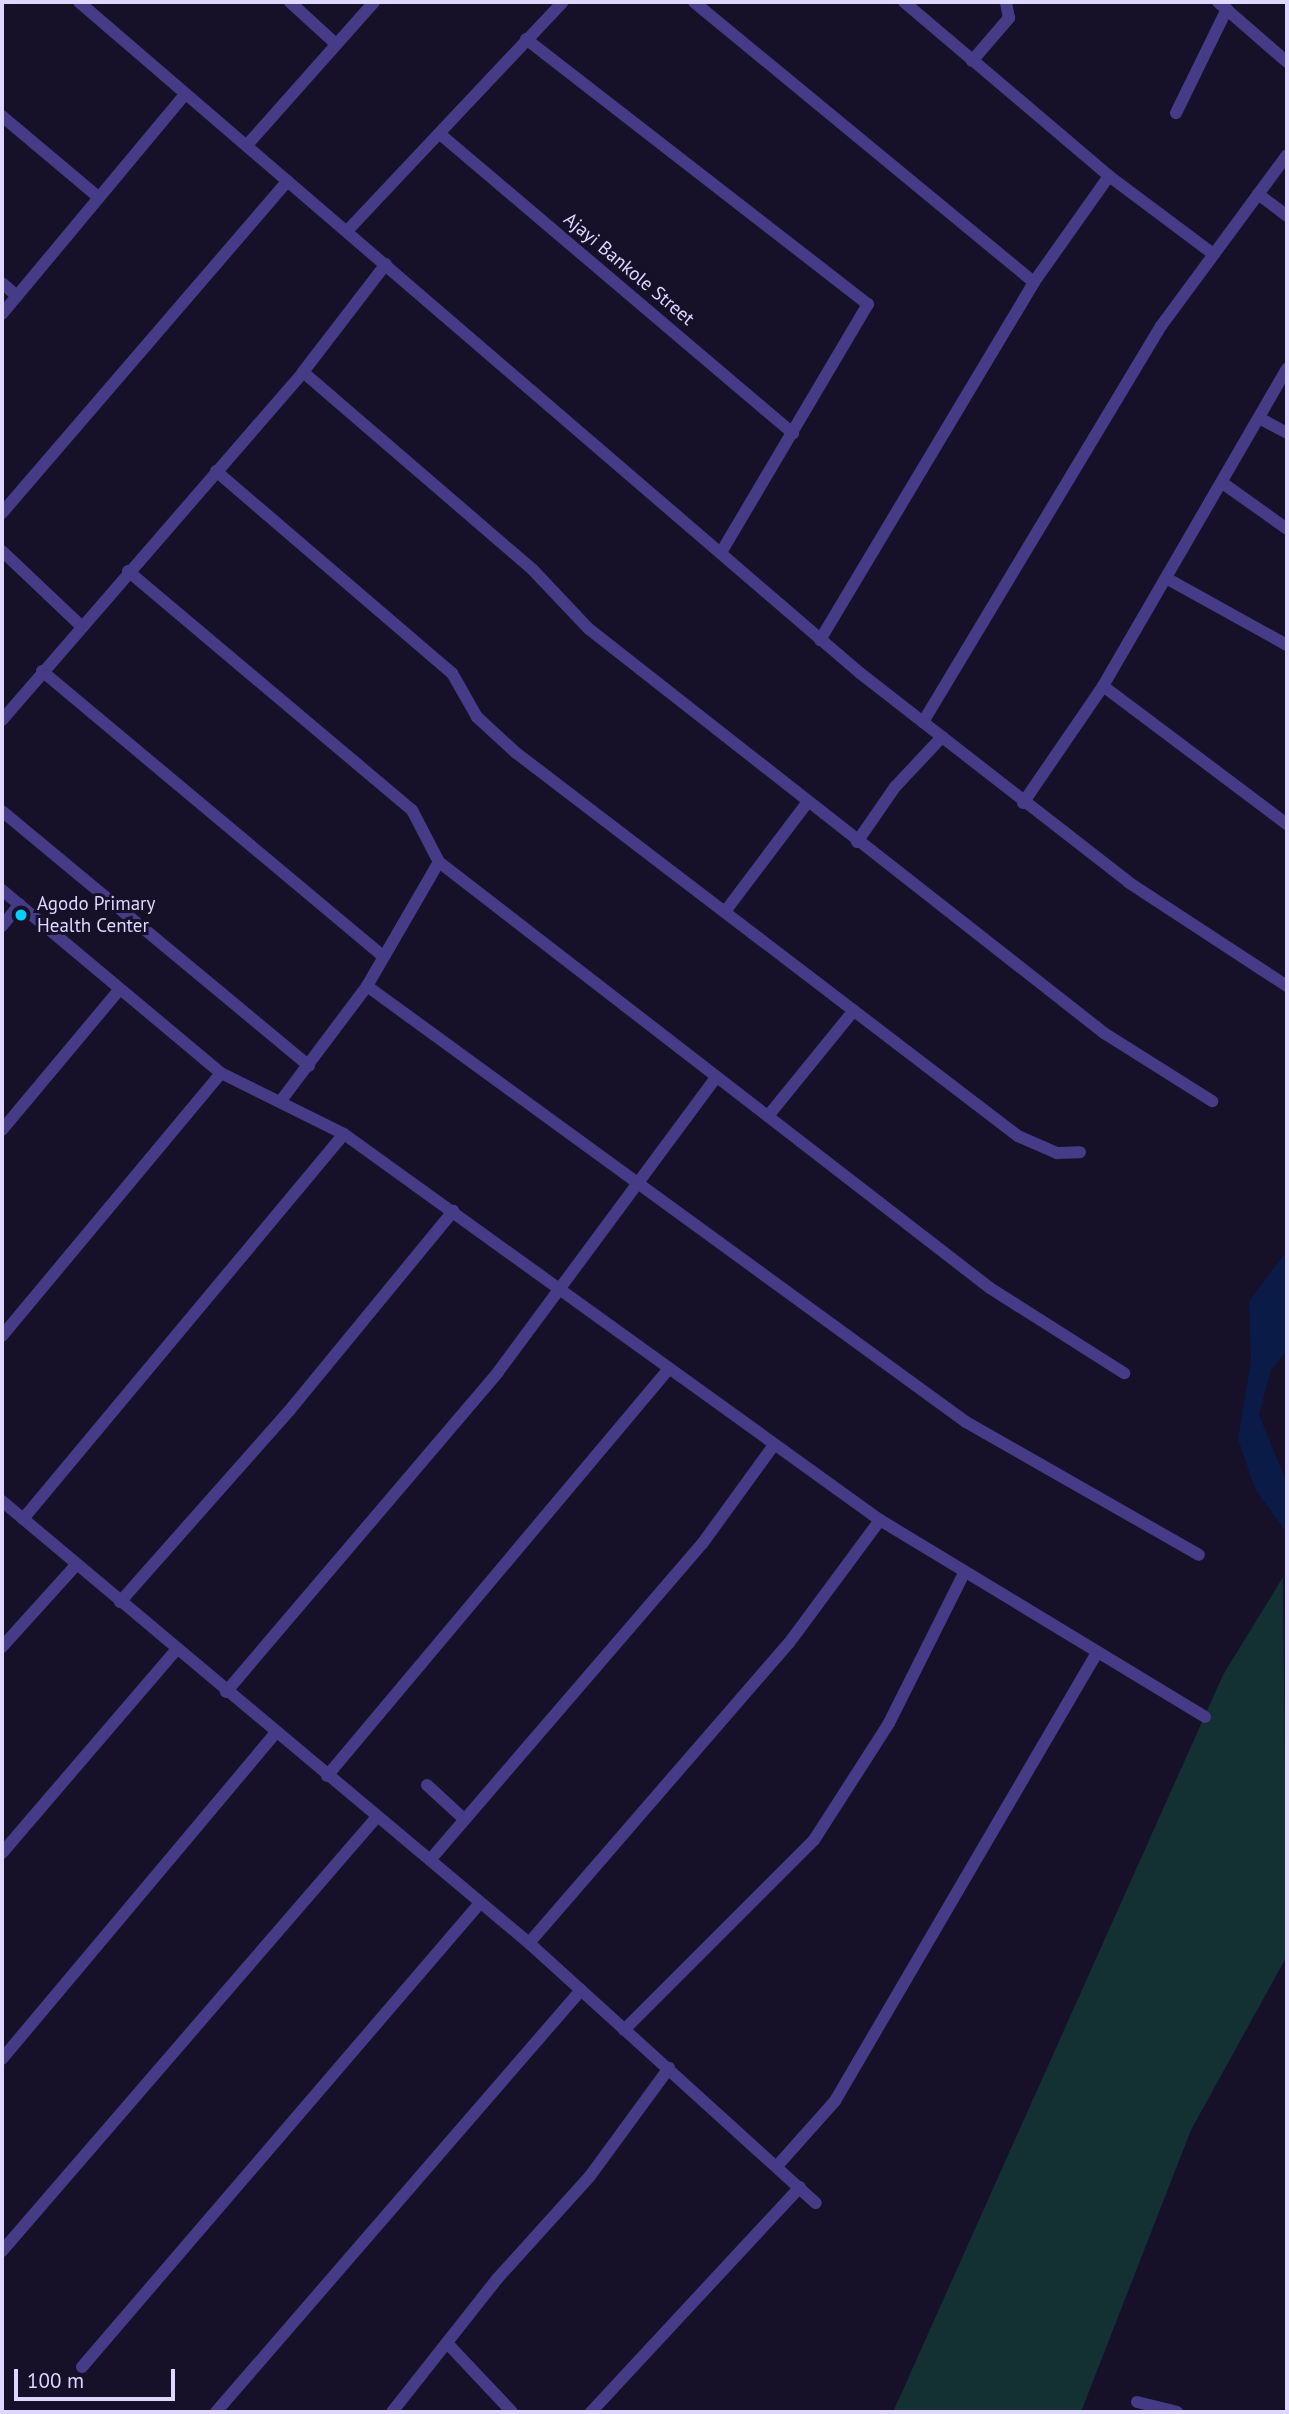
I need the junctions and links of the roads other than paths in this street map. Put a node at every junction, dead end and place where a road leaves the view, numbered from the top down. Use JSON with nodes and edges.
{"nodes":[{"id":1,"x":79,"y":2,"type":"edge"},
{"id":2,"x":290,"y":2,"type":"edge"},
{"id":3,"x":374,"y":2,"type":"edge"},
{"id":4,"x":563,"y":2,"type":"edge"},
{"id":5,"x":694,"y":2,"type":"edge"},
{"id":6,"x":904,"y":2,"type":"edge"},
{"id":7,"x":1006,"y":2,"type":"edge"},
{"id":8,"x":1223,"y":5,"type":"edge"},
{"id":9,"x":526,"y":39,"type":"junction"},
{"id":10,"x":336,"y":44,"type":"junction"},
{"id":11,"x":972,"y":61,"type":"junction"},
{"id":12,"x":1287,"y":62,"type":"edge"},
{"id":13,"x":185,"y":94,"type":"junction"},
{"id":14,"x":1176,"y":113,"type":"dead end"},
{"id":15,"x":2,"y":116,"type":"edge"},
{"id":16,"x":440,"y":134,"type":"junction"},
{"id":17,"x":248,"y":144,"type":"junction"},
{"id":18,"x":1287,"y":155,"type":"edge"},
{"id":19,"x":1109,"y":176,"type":"junction"},
{"id":20,"x":289,"y":181,"type":"junction"},
{"id":21,"x":1258,"y":194,"type":"junction"},
{"id":22,"x":97,"y":196,"type":"junction"},
{"id":23,"x":1287,"y":216,"type":"edge"},
{"id":24,"x":348,"y":230,"type":"junction"},
{"id":25,"x":1212,"y":253,"type":"junction"},
{"id":26,"x":386,"y":264,"type":"junction"},
{"id":27,"x":1034,"y":282,"type":"junction"},
{"id":28,"x":2,"y":283,"type":"edge"},
{"id":29,"x":17,"y":296,"type":"junction"},
{"id":30,"x":2,"y":314,"type":"edge"},
{"id":31,"x":1287,"y":369,"type":"edge"},
{"id":32,"x":303,"y":372,"type":"junction"},
{"id":33,"x":1259,"y":418,"type":"junction"},
{"id":34,"x":793,"y":433,"type":"junction"},
{"id":35,"x":1287,"y":433,"type":"edge"},
{"id":36,"x":216,"y":471,"type":"junction"},
{"id":37,"x":1224,"y":484,"type":"junction"},
{"id":38,"x":2,"y":513,"type":"edge"},
{"id":39,"x":1287,"y":529,"type":"edge"},
{"id":40,"x":2,"y":551,"type":"edge"},
{"id":41,"x":721,"y":553,"type":"junction"},
{"id":42,"x":128,"y":571,"type":"junction"},
{"id":43,"x":1166,"y":578,"type":"junction"},
{"id":44,"x":82,"y":627,"type":"junction"},
{"id":45,"x":820,"y":640,"type":"junction"},
{"id":46,"x":1287,"y":645,"type":"edge"},
{"id":47,"x":42,"y":671,"type":"junction"},
{"id":48,"x":1103,"y":686,"type":"junction"},
{"id":49,"x":2,"y":720,"type":"edge"},
{"id":50,"x":923,"y":722,"type":"junction"},
{"id":51,"x":942,"y":737,"type":"junction"},
{"id":52,"x":807,"y":803,"type":"junction"},
{"id":53,"x":1023,"y":803,"type":"junction"},
{"id":54,"x":2,"y":811,"type":"edge"},
{"id":55,"x":1287,"y":824,"type":"edge"},
{"id":56,"x":857,"y":842,"type":"junction"},
{"id":57,"x":439,"y":862,"type":"junction"},
{"id":58,"x":2,"y":890,"type":"edge"},
{"id":59,"x":20,"y":904,"type":"junction"},
{"id":60,"x":727,"y":909,"type":"junction"},
{"id":61,"x":2,"y":926,"type":"edge"},
{"id":62,"x":383,"y":956,"type":"junction"},
{"id":63,"x":367,"y":986,"type":"junction"},
{"id":64,"x":1287,"y":986,"type":"edge"},
{"id":65,"x":119,"y":990,"type":"junction"},
{"id":66,"x":854,"y":1010,"type":"junction"},
{"id":67,"x":309,"y":1066,"type":"junction"},
{"id":68,"x":221,"y":1073,"type":"junction"},
{"id":69,"x":714,"y":1080,"type":"junction"},
{"id":70,"x":283,"y":1098,"type":"junction"},
{"id":71,"x":1212,"y":1101,"type":"dead end"},
{"id":72,"x":768,"y":1116,"type":"junction"},
{"id":73,"x":2,"y":1130,"type":"edge"},
{"id":74,"x":344,"y":1134,"type":"junction"},
{"id":75,"x":1080,"y":1152,"type":"dead end"},
{"id":76,"x":636,"y":1187,"type":"junction"},
{"id":77,"x":453,"y":1211,"type":"junction"},
{"id":78,"x":559,"y":1293,"type":"junction"},
{"id":79,"x":2,"y":1336,"type":"edge"},
{"id":80,"x":667,"y":1371,"type":"junction"},
{"id":81,"x":1124,"y":1373,"type":"dead end"},
{"id":82,"x":774,"y":1445,"type":"junction"},
{"id":83,"x":2,"y":1501,"type":"edge"},
{"id":84,"x":23,"y":1519,"type":"junction"},
{"id":85,"x":880,"y":1520,"type":"junction"},
{"id":86,"x":1199,"y":1555,"type":"dead end"},
{"id":87,"x":76,"y":1565,"type":"junction"},
{"id":88,"x":963,"y":1575,"type":"junction"},
{"id":89,"x":120,"y":1602,"type":"junction"},
{"id":90,"x":2,"y":1647,"type":"edge"},
{"id":91,"x":176,"y":1651,"type":"junction"},
{"id":92,"x":1095,"y":1656,"type":"junction"},
{"id":93,"x":226,"y":1692,"type":"junction"},
{"id":94,"x":1205,"y":1717,"type":"dead end"},
{"id":95,"x":274,"y":1735,"type":"junction"},
{"id":96,"x":327,"y":1776,"type":"junction"},
{"id":97,"x":427,"y":1785,"type":"dead end"},
{"id":98,"x":375,"y":1819,"type":"junction"},
{"id":99,"x":464,"y":1819,"type":"junction"},
{"id":100,"x":2,"y":1853,"type":"edge"},
{"id":101,"x":430,"y":1860,"type":"junction"},
{"id":102,"x":480,"y":1903,"type":"junction"},
{"id":103,"x":528,"y":1943,"type":"junction"},
{"id":104,"x":581,"y":1990,"type":"junction"},
{"id":105,"x":624,"y":2029,"type":"junction"},
{"id":106,"x":2,"y":2059,"type":"edge"},
{"id":107,"x":669,"y":2068,"type":"junction"},
{"id":108,"x":778,"y":2165,"type":"junction"},
{"id":109,"x":800,"y":2187,"type":"junction"},
{"id":110,"x":816,"y":2203,"type":"dead end"},
{"id":111,"x":2,"y":2251,"type":"edge"},
{"id":112,"x":447,"y":2343,"type":"junction"},
{"id":113,"x":82,"y":2367,"type":"dead end"},
{"id":114,"x":1137,"y":2402,"type":"dead end"},
{"id":115,"x":216,"y":2412,"type":"edge"},
{"id":116,"x":391,"y":2412,"type":"edge"},
{"id":117,"x":512,"y":2412,"type":"edge"},
{"id":118,"x":591,"y":2412,"type":"edge"},
{"id":119,"x":1177,"y":2412,"type":"edge"}],
"edges":[{"from":1,"to":13,"type":"street"},
{"from":2,"to":10,"type":"street"},
{"from":3,"to":10,"type":"street"},
{"from":4,"to":9,"type":"street"},
{"from":5,"to":27,"type":"street"},
{"from":6,"to":11,"type":"street"},
{"from":7,"to":11,"type":"street"},
{"from":8,"to":12,"type":"street"},
{"from":8,"to":14,"type":"street"},
{"from":9,"to":16,"type":"street"},
{"from":9,"to":34,"type":"street"},
{"from":10,"to":17,"type":"street"},
{"from":11,"to":19,"type":"street"},
{"from":13,"to":17,"type":"street"},
{"from":13,"to":22,"type":"street"},
{"from":15,"to":22,"type":"street"},
{"from":16,"to":24,"type":"street"},
{"from":16,"to":34,"type":"street","name":"Ajayi Bankole Street"},
{"from":17,"to":20,"type":"street"},
{"from":18,"to":21,"type":"street"},
{"from":19,"to":25,"type":"street"},
{"from":19,"to":27,"type":"street"},
{"from":20,"to":24,"type":"street"},
{"from":20,"to":38,"type":"street"},
{"from":21,"to":23,"type":"street"},
{"from":21,"to":25,"type":"street"},
{"from":22,"to":29,"type":"street"},
{"from":24,"to":26,"type":"street"},
{"from":25,"to":50,"type":"street"},
{"from":26,"to":32,"type":"street"},
{"from":26,"to":41,"type":"street"},
{"from":27,"to":45,"type":"street"},
{"from":28,"to":29,"type":"street"},
{"from":29,"to":30,"type":"street"},
{"from":31,"to":33,"type":"street"},
{"from":32,"to":36,"type":"street"},
{"from":32,"to":52,"type":"street"},
{"from":33,"to":35,"type":"street"},
{"from":33,"to":37,"type":"street"},
{"from":34,"to":41,"type":"street"},
{"from":36,"to":42,"type":"street"},
{"from":36,"to":60,"type":"street"},
{"from":37,"to":39,"type":"street"},
{"from":37,"to":43,"type":"street"},
{"from":40,"to":44,"type":"street"},
{"from":41,"to":45,"type":"street"},
{"from":42,"to":44,"type":"street"},
{"from":42,"to":57,"type":"street"},
{"from":43,"to":46,"type":"street"},
{"from":43,"to":48,"type":"street"},
{"from":44,"to":47,"type":"street"},
{"from":45,"to":50,"type":"street"},
{"from":47,"to":49,"type":"street"},
{"from":47,"to":62,"type":"street"},
{"from":48,"to":53,"type":"street"},
{"from":48,"to":55,"type":"street"},
{"from":50,"to":51,"type":"street"},
{"from":51,"to":53,"type":"street"},
{"from":51,"to":56,"type":"street"},
{"from":52,"to":56,"type":"street"},
{"from":52,"to":60,"type":"street"},
{"from":53,"to":64,"type":"street"},
{"from":54,"to":67,"type":"street"},
{"from":56,"to":71,"type":"street"},
{"from":57,"to":62,"type":"street"},
{"from":57,"to":69,"type":"street"},
{"from":58,"to":59,"type":"street"},
{"from":59,"to":61,"type":"street"},
{"from":59,"to":65,"type":"street"},
{"from":60,"to":66,"type":"street"},
{"from":62,"to":63,"type":"street"},
{"from":63,"to":67,"type":"street"},
{"from":63,"to":76,"type":"street"},
{"from":65,"to":68,"type":"street"},
{"from":65,"to":73,"type":"street"},
{"from":66,"to":72,"type":"street"},
{"from":66,"to":75,"type":"street"},
{"from":67,"to":70,"type":"street"},
{"from":68,"to":70,"type":"street"},
{"from":68,"to":79,"type":"street"},
{"from":69,"to":72,"type":"street"},
{"from":69,"to":76,"type":"street"},
{"from":70,"to":74,"type":"street"},
{"from":72,"to":81,"type":"street"},
{"from":74,"to":77,"type":"street"},
{"from":74,"to":84,"type":"street"},
{"from":76,"to":78,"type":"street"},
{"from":76,"to":86,"type":"street"},
{"from":77,"to":78,"type":"street"},
{"from":77,"to":89,"type":"street"},
{"from":78,"to":80,"type":"street"},
{"from":78,"to":93,"type":"street"},
{"from":80,"to":82,"type":"street"},
{"from":80,"to":96,"type":"street"},
{"from":82,"to":85,"type":"street"},
{"from":82,"to":99,"type":"street"},
{"from":83,"to":84,"type":"street"},
{"from":84,"to":87,"type":"street"},
{"from":85,"to":88,"type":"street"},
{"from":85,"to":103,"type":"street"},
{"from":87,"to":89,"type":"street"},
{"from":87,"to":90,"type":"street"},
{"from":88,"to":92,"type":"street"},
{"from":88,"to":105,"type":"street"},
{"from":89,"to":91,"type":"street"},
{"from":91,"to":93,"type":"street"},
{"from":91,"to":100,"type":"street"},
{"from":92,"to":94,"type":"street"},
{"from":92,"to":108,"type":"street"},
{"from":93,"to":95,"type":"street"},
{"from":95,"to":96,"type":"street"},
{"from":95,"to":106,"type":"street"},
{"from":96,"to":98,"type":"street"},
{"from":97,"to":99,"type":"street"},
{"from":98,"to":101,"type":"street"},
{"from":98,"to":111,"type":"street"},
{"from":99,"to":101,"type":"street"},
{"from":101,"to":102,"type":"street"},
{"from":102,"to":103,"type":"street"},
{"from":102,"to":113,"type":"street"},
{"from":103,"to":104,"type":"street"},
{"from":104,"to":105,"type":"street"},
{"from":104,"to":115,"type":"street"},
{"from":105,"to":107,"type":"street"},
{"from":107,"to":108,"type":"street"},
{"from":107,"to":112,"type":"street"},
{"from":108,"to":109,"type":"street"},
{"from":109,"to":110,"type":"street"},
{"from":109,"to":118,"type":"street"},
{"from":112,"to":116,"type":"street"},
{"from":112,"to":117,"type":"street"},
{"from":114,"to":119,"type":"street"}]}
